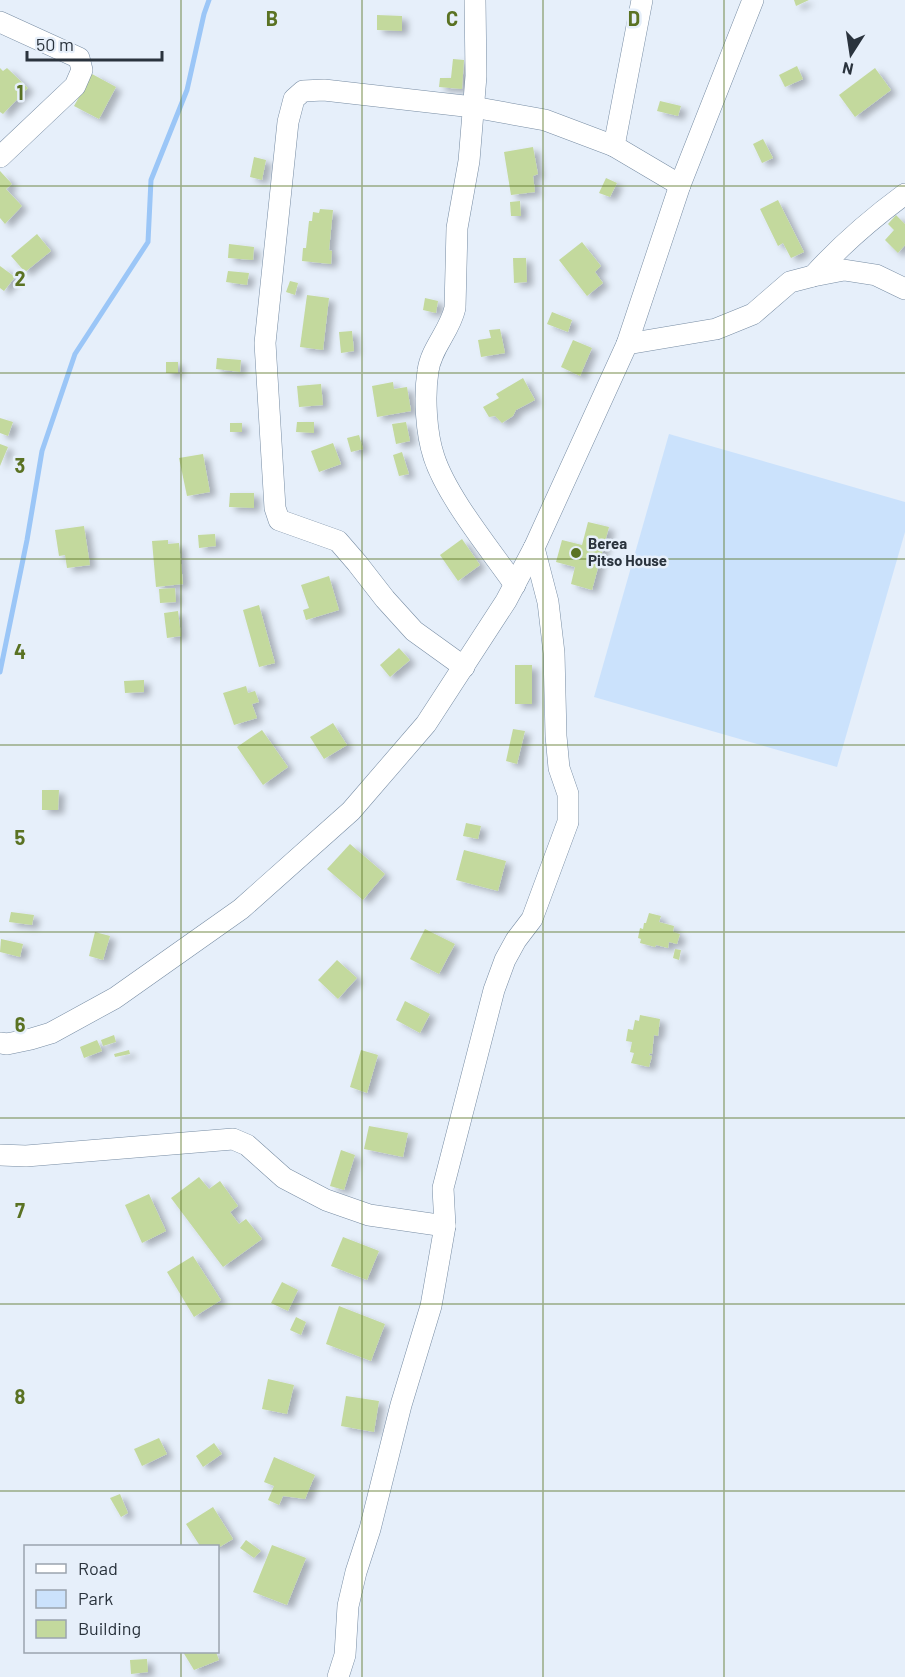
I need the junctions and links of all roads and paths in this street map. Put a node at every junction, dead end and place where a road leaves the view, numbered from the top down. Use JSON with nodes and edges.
{"nodes":[{"id":1,"x":475,"y":0,"type":"edge"},
{"id":2,"x":642,"y":0,"type":"edge"},
{"id":3,"x":753,"y":0,"type":"edge"},
{"id":4,"x":0,"y":22,"type":"edge"},
{"id":5,"x":473,"y":107,"type":"junction"},
{"id":6,"x":614,"y":146,"type":"junction"},
{"id":7,"x":0,"y":157,"type":"edge"},
{"id":8,"x":680,"y":185,"type":"junction"},
{"id":9,"x":905,"y":194,"type":"edge"},
{"id":10,"x":813,"y":276,"type":"junction"},
{"id":11,"x":905,"y":289,"type":"edge"},
{"id":12,"x":627,"y":344,"type":"junction"},
{"id":13,"x":534,"y":548,"type":"junction"},
{"id":14,"x":515,"y":585,"type":"junction"},
{"id":15,"x":464,"y":668,"type":"junction"},
{"id":16,"x":0,"y":1043,"type":"edge"},
{"id":17,"x":0,"y":1155,"type":"edge"},
{"id":18,"x":446,"y":1226,"type":"junction"},
{"id":19,"x":338,"y":1677,"type":"edge"}],
"edges":[{"from":1,"to":5,"type":"street"},
{"from":2,"to":6,"type":"street"},
{"from":3,"to":8,"type":"street"},
{"from":4,"to":7,"type":"street"},
{"from":5,"to":6,"type":"street"},
{"from":5,"to":14,"type":"street"},
{"from":5,"to":15,"type":"street"},
{"from":6,"to":8,"type":"street"},
{"from":8,"to":12,"type":"street"},
{"from":9,"to":10,"type":"street"},
{"from":10,"to":11,"type":"street"},
{"from":10,"to":12,"type":"street"},
{"from":12,"to":13,"type":"street"},
{"from":13,"to":14,"type":"street"},
{"from":13,"to":18,"type":"street"},
{"from":14,"to":15,"type":"street"},
{"from":15,"to":16,"type":"street"},
{"from":17,"to":18,"type":"street"},
{"from":18,"to":19,"type":"street"}]}
